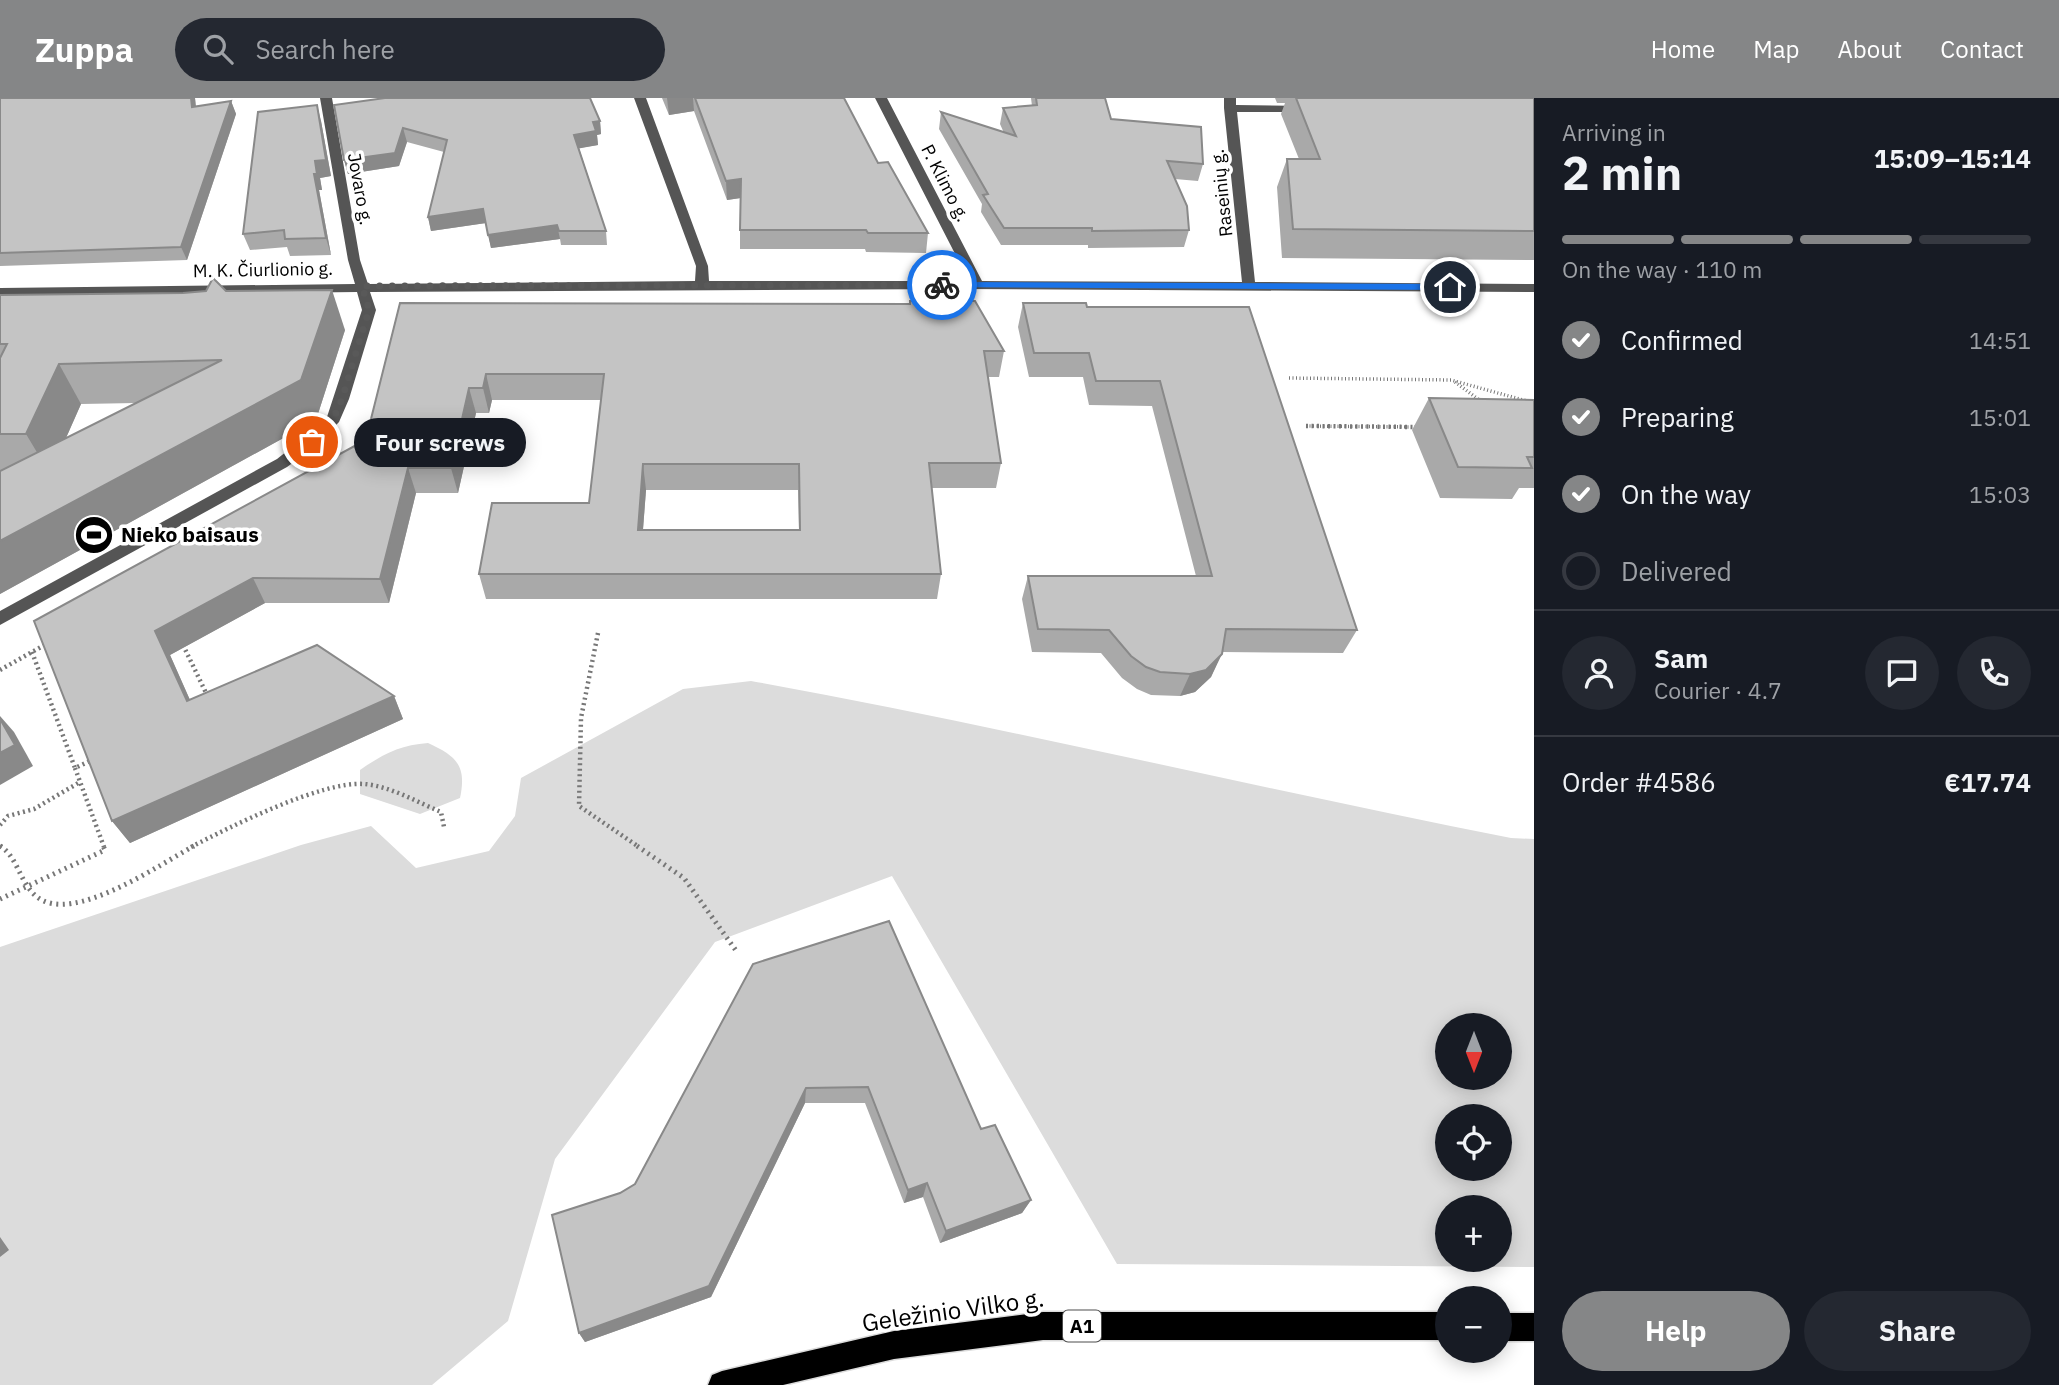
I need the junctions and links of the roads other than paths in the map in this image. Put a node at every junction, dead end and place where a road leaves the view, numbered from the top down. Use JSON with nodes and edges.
{"nodes":[{"id":1,"x":326,"y":98,"type":"edge"},
{"id":2,"x":639,"y":98,"type":"edge"},
{"id":3,"x":881,"y":98,"type":"edge"},
{"id":4,"x":1230,"y":103,"type":"edge"},
{"id":5,"x":1319,"y":109,"type":"edge"},
{"id":6,"x":978,"y":285,"type":"junction"},
{"id":7,"x":1250,"y":285,"type":"junction"},
{"id":8,"x":362,"y":286,"type":"junction"},
{"id":9,"x":702,"y":286,"type":"junction"},
{"id":10,"x":1534,"y":288,"type":"edge"},
{"id":11,"x":0,"y":292,"type":"edge"},
{"id":12,"x":0,"y":619,"type":"edge"},
{"id":13,"x":1435,"y":1326,"type":"edge"},
{"id":14,"x":1512,"y":1327,"type":"edge"},
{"id":15,"x":1534,"y":1327,"type":"edge"},
{"id":16,"x":722,"y":1385,"type":"edge"}],
"edges":[{"from":1,"to":8,"type":"street","name":"Jovaro g."},
{"from":2,"to":9,"type":"street"},
{"from":3,"to":6,"type":"street","name":"P. Klimo g."},
{"from":4,"to":5,"type":"street"},
{"from":4,"to":7,"type":"street","name":"Raseinių g."},
{"from":6,"to":7,"type":"street","name":"M. K. Čiurlionio g."},
{"from":6,"to":9,"type":"street","name":"M. K. Čiurlionio g."},
{"from":7,"to":10,"type":"street","name":"M. K. Čiurlionio g."},
{"from":8,"to":9,"type":"street","name":"M. K. Čiurlionio g."},
{"from":8,"to":11,"type":"street","name":"M. K. Čiurlionio g."},
{"from":8,"to":12,"type":"street","name":"Jovaro g."},
{"from":13,"to":16,"type":"highway","name":"Geležinio Vilko g.","number":"A1"},
{"from":14,"to":15,"type":"highway"}]}
